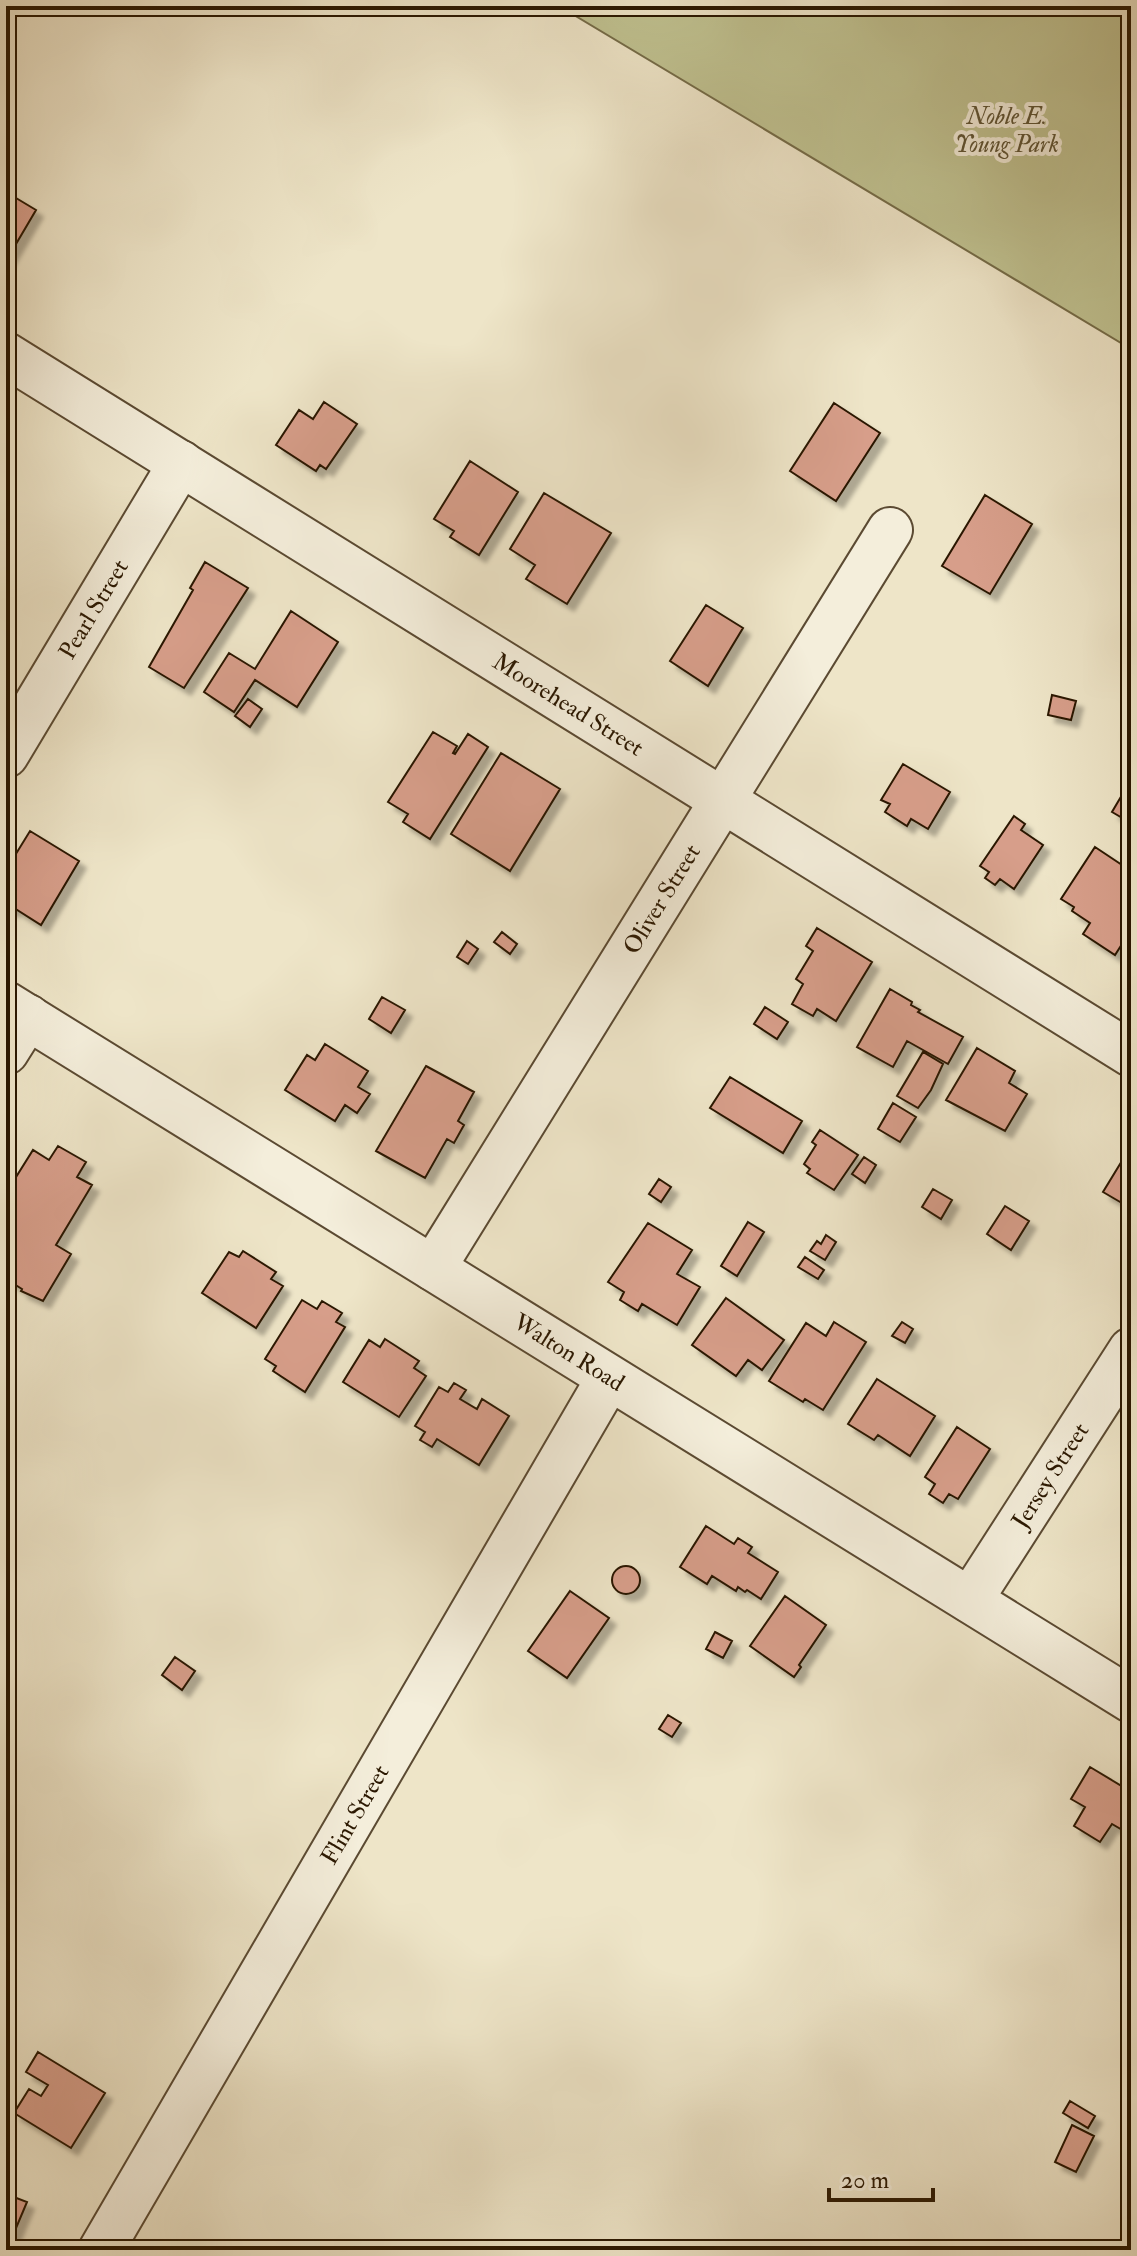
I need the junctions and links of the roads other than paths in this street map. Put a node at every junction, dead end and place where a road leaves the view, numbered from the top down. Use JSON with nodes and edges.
{"nodes":[{"id":1,"x":6,"y":355,"type":"edge"},
{"id":2,"x":181,"y":463,"type":"junction"},
{"id":3,"x":890,"y":530,"type":"dead end"},
{"id":4,"x":6,"y":755,"type":"edge"},
{"id":5,"x":721,"y":800,"type":"junction"},
{"id":6,"x":13,"y":1024,"type":"edge"},
{"id":7,"x":1131,"y":1054,"type":"edge"},
{"id":8,"x":433,"y":1268,"type":"junction"},
{"id":9,"x":1131,"y":1350,"type":"edge"},
{"id":10,"x":609,"y":1378,"type":"junction"},
{"id":11,"x":970,"y":1600,"type":"junction"},
{"id":12,"x":1131,"y":1700,"type":"edge"},
{"id":13,"x":101,"y":2250,"type":"edge"}],
"edges":[{"from":1,"to":2,"type":"street","name":"Moorehead Street"},
{"from":2,"to":4,"type":"street","name":"Pearl Street"},
{"from":2,"to":5,"type":"street","name":"Moorehead Street"},
{"from":3,"to":5,"type":"street","name":"Oliver Street"},
{"from":5,"to":7,"type":"street","name":"Moorehead Street"},
{"from":5,"to":8,"type":"street","name":"Oliver Street"},
{"from":6,"to":8,"type":"street","name":"Walton Road"},
{"from":8,"to":10,"type":"street","name":"Walton Road"},
{"from":9,"to":11,"type":"street","name":"Jersey Street"},
{"from":10,"to":11,"type":"street","name":"Walton Road"},
{"from":10,"to":13,"type":"street","name":"Flint Street"},
{"from":11,"to":12,"type":"street","name":"Walton Road"}]}
